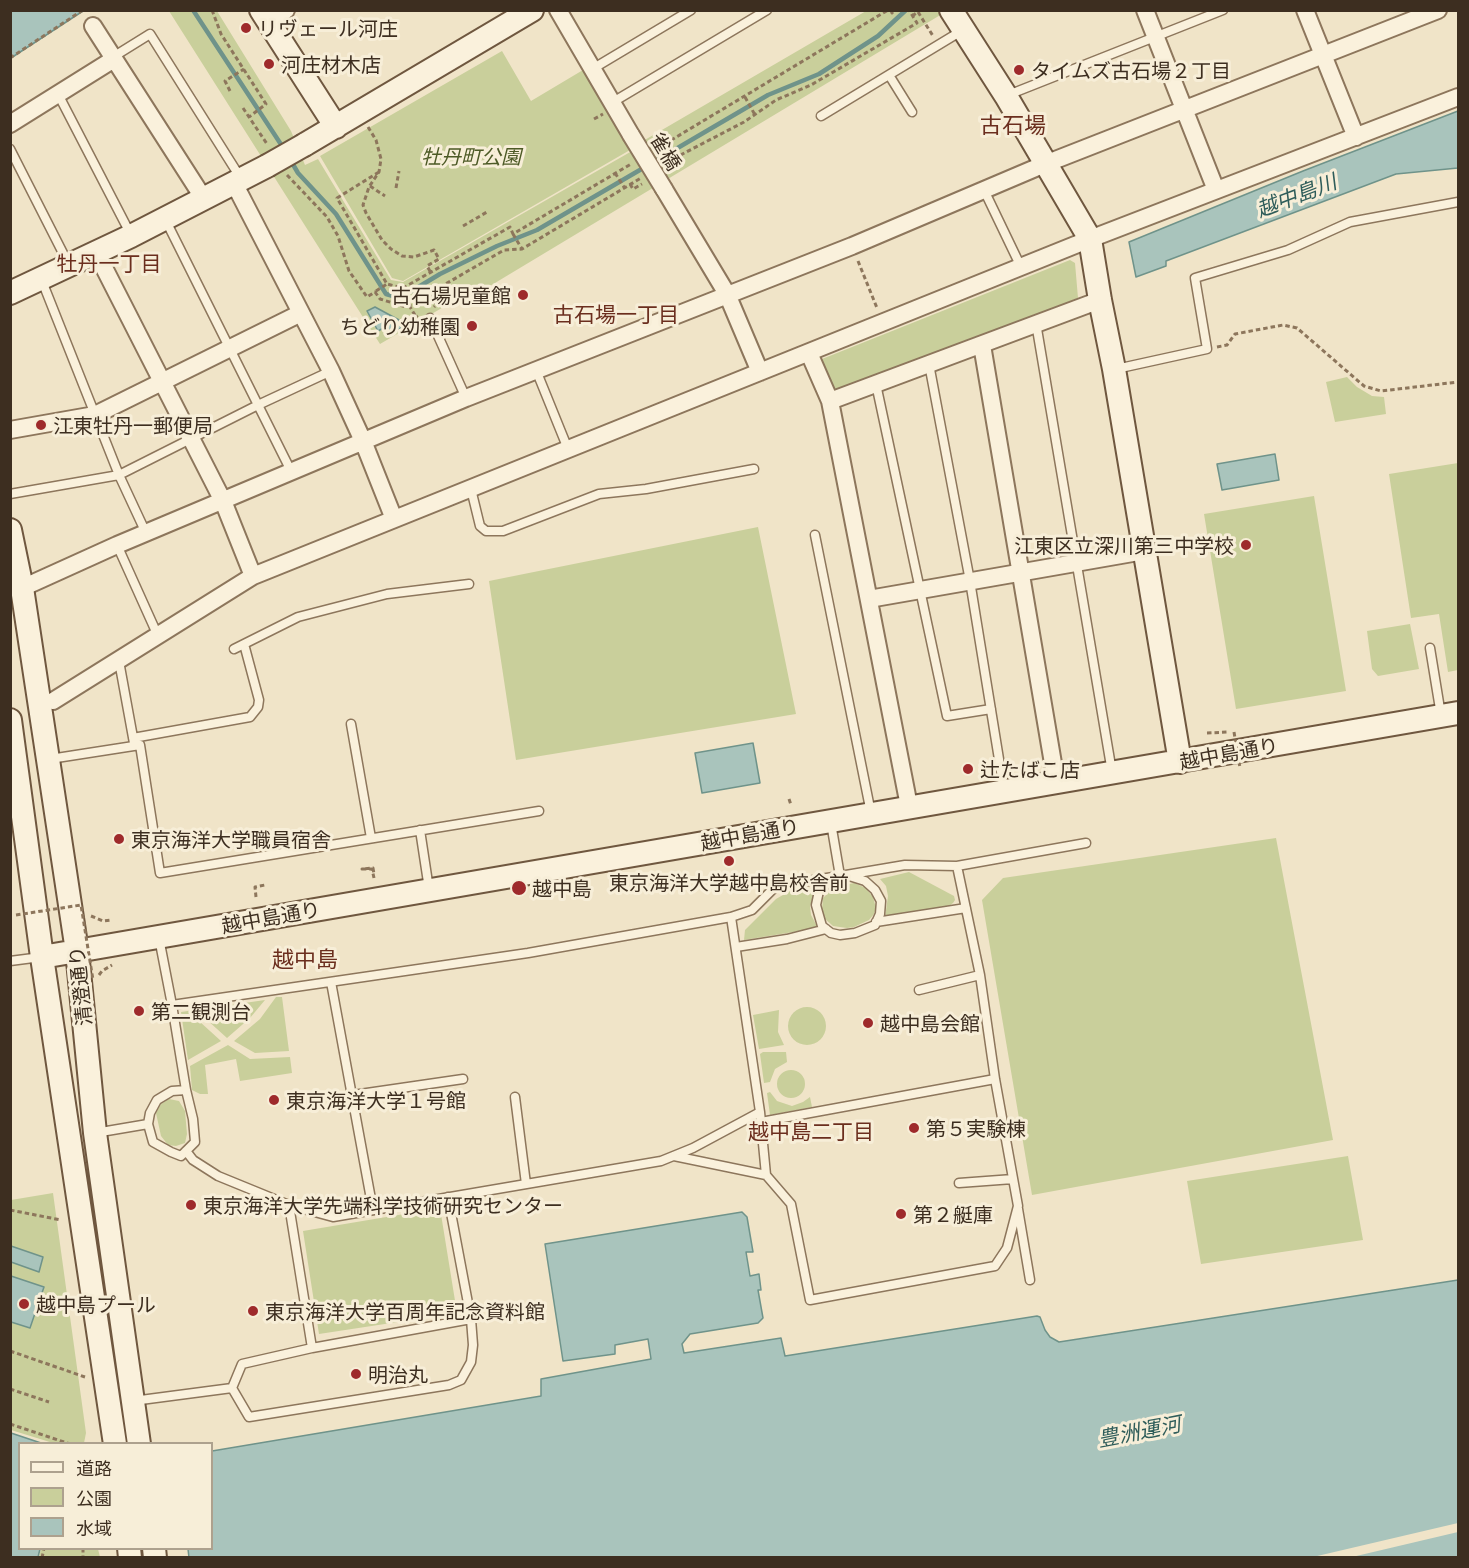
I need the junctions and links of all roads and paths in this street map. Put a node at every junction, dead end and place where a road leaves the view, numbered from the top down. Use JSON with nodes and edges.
{"nodes":[{"id":1,"x":83,"y":10,"type":"edge"},
{"id":2,"x":212,"y":10,"type":"edge"},
{"id":3,"x":532,"y":10,"type":"edge"},
{"id":4,"x":558,"y":10,"type":"edge"},
{"id":5,"x":691,"y":10,"type":"edge"},
{"id":6,"x":767,"y":10,"type":"edge"},
{"id":7,"x":891,"y":10,"type":"edge"},
{"id":8,"x":909,"y":10,"type":"edge"},
{"id":9,"x":1145,"y":10,"type":"edge"},
{"id":10,"x":1223,"y":10,"type":"edge"},
{"id":11,"x":1305,"y":10,"type":"edge"},
{"id":12,"x":1438,"y":10,"type":"edge"},
{"id":13,"x":919,"y":11,"type":"edge"},
{"id":14,"x":272,"y":14,"type":"edge"},
{"id":15,"x":912,"y":16,"type":"junction"},
{"id":16,"x":956,"y":19,"type":"edge"},
{"id":17,"x":93,"y":26,"type":"dead end"},
{"id":18,"x":927,"y":27,"type":"dead end"},
{"id":19,"x":1154,"y":37,"type":"junction"},
{"id":20,"x":1323,"y":56,"type":"junction"},
{"id":21,"x":10,"y":58,"type":"edge"},
{"id":22,"x":113,"y":58,"type":"junction"},
{"id":23,"x":594,"y":68,"type":"junction"},
{"id":24,"x":244,"y":69,"type":"junction"},
{"id":25,"x":889,"y":75,"type":"junction"},
{"id":26,"x":230,"y":92,"type":"dead end"},
{"id":27,"x":58,"y":94,"type":"junction"},
{"id":28,"x":1006,"y":96,"type":"junction"},
{"id":29,"x":745,"y":97,"type":"junction"},
{"id":30,"x":1458,"y":97,"type":"edge"},
{"id":31,"x":613,"y":102,"type":"junction"},
{"id":32,"x":1184,"y":111,"type":"junction"},
{"id":33,"x":912,"y":112,"type":"dead end"},
{"id":34,"x":754,"y":115,"type":"junction"},
{"id":35,"x":821,"y":116,"type":"dead end"},
{"id":36,"x":249,"y":117,"type":"dead end"},
{"id":37,"x":10,"y":124,"type":"edge"},
{"id":38,"x":367,"y":125,"type":"dead end"},
{"id":39,"x":336,"y":127,"type":"junction"},
{"id":40,"x":1356,"y":137,"type":"junction"},
{"id":41,"x":10,"y":150,"type":"edge"},
{"id":42,"x":655,"y":150,"type":"dead end"},
{"id":43,"x":635,"y":162,"type":"dead end"},
{"id":44,"x":665,"y":163,"type":"dead end"},
{"id":45,"x":1045,"y":164,"type":"junction"},
{"id":46,"x":399,"y":171,"type":"dead end"},
{"id":47,"x":379,"y":172,"type":"junction"},
{"id":48,"x":615,"y":173,"type":"junction"},
{"id":49,"x":647,"y":174,"type":"dead end"},
{"id":50,"x":290,"y":178,"type":"dead end"},
{"id":51,"x":238,"y":181,"type":"junction"},
{"id":52,"x":370,"y":186,"type":"junction"},
{"id":53,"x":396,"y":188,"type":"dead end"},
{"id":54,"x":624,"y":188,"type":"junction"},
{"id":55,"x":984,"y":190,"type":"junction"},
{"id":56,"x":1216,"y":190,"type":"junction"},
{"id":57,"x":385,"y":196,"type":"dead end"},
{"id":58,"x":204,"y":199,"type":"junction"},
{"id":59,"x":1458,"y":202,"type":"edge"},
{"id":60,"x":487,"y":212,"type":"dead end"},
{"id":61,"x":165,"y":218,"type":"junction"},
{"id":62,"x":463,"y":226,"type":"dead end"},
{"id":63,"x":513,"y":234,"type":"junction"},
{"id":64,"x":131,"y":236,"type":"junction"},
{"id":65,"x":1090,"y":239,"type":"junction"},
{"id":66,"x":852,"y":246,"type":"junction"},
{"id":67,"x":522,"y":249,"type":"junction"},
{"id":68,"x":96,"y":252,"type":"junction"},
{"id":69,"x":69,"y":266,"type":"junction"},
{"id":70,"x":1021,"y":267,"type":"junction"},
{"id":71,"x":430,"y":273,"type":"junction"},
{"id":72,"x":41,"y":279,"type":"junction"},
{"id":73,"x":387,"y":284,"type":"junction"},
{"id":74,"x":375,"y":292,"type":"junction"},
{"id":75,"x":10,"y":293,"type":"edge"},
{"id":76,"x":430,"y":293,"type":"junction"},
{"id":77,"x":727,"y":294,"type":"junction"},
{"id":78,"x":1100,"y":300,"type":"junction"},
{"id":79,"x":409,"y":305,"type":"junction"},
{"id":80,"x":436,"y":305,"type":"dead end"},
{"id":81,"x":879,"y":312,"type":"dead end"},
{"id":82,"x":301,"y":313,"type":"junction"},
{"id":83,"x":416,"y":317,"type":"dead end"},
{"id":84,"x":430,"y":318,"type":"dead end"},
{"id":85,"x":1036,"y":323,"type":"junction"},
{"id":86,"x":982,"y":345,"type":"junction"},
{"id":87,"x":229,"y":347,"type":"junction"},
{"id":88,"x":1207,"y":349,"type":"junction"},
{"id":89,"x":809,"y":352,"type":"junction"},
{"id":90,"x":929,"y":364,"type":"junction"},
{"id":91,"x":1114,"y":369,"type":"junction"},
{"id":92,"x":536,"y":370,"type":"junction"},
{"id":93,"x":331,"y":371,"type":"junction"},
{"id":94,"x":760,"y":372,"type":"junction"},
{"id":95,"x":162,"y":381,"type":"junction"},
{"id":96,"x":1458,"y":382,"type":"edge"},
{"id":97,"x":876,"y":384,"type":"junction"},
{"id":98,"x":466,"y":398,"type":"junction"},
{"id":99,"x":830,"y":401,"type":"junction"},
{"id":100,"x":258,"y":405,"type":"junction"},
{"id":101,"x":95,"y":415,"type":"junction"},
{"id":102,"x":10,"y":430,"type":"edge"},
{"id":103,"x":190,"y":439,"type":"junction"},
{"id":104,"x":363,"y":441,"type":"junction"},
{"id":105,"x":568,"y":449,"type":"junction"},
{"id":106,"x":753,"y":469,"type":"dead end"},
{"id":107,"x":291,"y":471,"type":"junction"},
{"id":108,"x":119,"y":475,"type":"junction"},
{"id":109,"x":471,"y":489,"type":"junction"},
{"id":110,"x":10,"y":494,"type":"edge"},
{"id":111,"x":223,"y":501,"type":"junction"},
{"id":112,"x":394,"y":519,"type":"junction"},
{"id":113,"x":10,"y":530,"type":"edge"},
{"id":114,"x":146,"y":533,"type":"junction"},
{"id":115,"x":815,"y":535,"type":"dead end"},
{"id":116,"x":117,"y":545,"type":"junction"},
{"id":117,"x":1144,"y":551,"type":"junction"},
{"id":118,"x":1077,"y":562,"type":"junction"},
{"id":119,"x":1022,"y":572,"type":"junction"},
{"id":120,"x":253,"y":576,"type":"junction"},
{"id":121,"x":970,"y":581,"type":"junction"},
{"id":122,"x":469,"y":584,"type":"dead end"},
{"id":123,"x":22,"y":588,"type":"junction"},
{"id":124,"x":920,"y":590,"type":"junction"},
{"id":125,"x":869,"y":599,"type":"junction"},
{"id":126,"x":158,"y":636,"type":"junction"},
{"id":127,"x":244,"y":644,"type":"junction"},
{"id":128,"x":1430,"y":648,"type":"dead end"},
{"id":129,"x":234,"y":649,"type":"dead end"},
{"id":130,"x":119,"y":660,"type":"junction"},
{"id":131,"x":46,"y":707,"type":"junction"},
{"id":132,"x":991,"y":709,"type":"junction"},
{"id":133,"x":1450,"y":714,"type":"edge"},
{"id":134,"x":351,"y":724,"type":"dead end"},
{"id":135,"x":11,"y":728,"type":"edge"},
{"id":136,"x":1207,"y":733,"type":"dead end"},
{"id":137,"x":134,"y":742,"type":"junction"},
{"id":138,"x":47,"y":760,"type":"junction"},
{"id":139,"x":1180,"y":762,"type":"junction"},
{"id":140,"x":1240,"y":768,"type":"dead end"},
{"id":141,"x":1112,"y":772,"type":"junction"},
{"id":142,"x":1056,"y":781,"type":"junction"},
{"id":143,"x":1004,"y":790,"type":"junction"},
{"id":144,"x":789,"y":799,"type":"dead end"},
{"id":145,"x":790,"y":805,"type":"dead end"},
{"id":146,"x":909,"y":806,"type":"junction"},
{"id":147,"x":539,"y":811,"type":"dead end"},
{"id":148,"x":871,"y":813,"type":"junction"},
{"id":149,"x":831,"y":820,"type":"junction"},
{"id":150,"x":420,"y":830,"type":"junction"},
{"id":151,"x":371,"y":838,"type":"junction"},
{"id":152,"x":1086,"y":843,"type":"dead end"},
{"id":153,"x":957,"y":866,"type":"junction"},
{"id":154,"x":843,"y":875,"type":"junction"},
{"id":155,"x":265,"y":885,"type":"dead end"},
{"id":156,"x":429,"y":890,"type":"junction"},
{"id":157,"x":256,"y":897,"type":"dead end"},
{"id":158,"x":81,"y":905,"type":"junction"},
{"id":159,"x":966,"y":908,"type":"junction"},
{"id":160,"x":16,"y":915,"type":"dead end"},
{"id":161,"x":731,"y":917,"type":"junction"},
{"id":162,"x":112,"y":920,"type":"dead end"},
{"id":163,"x":876,"y":922,"type":"junction"},
{"id":164,"x":826,"y":929,"type":"junction"},
{"id":165,"x":159,"y":937,"type":"junction"},
{"id":166,"x":736,"y":947,"type":"junction"},
{"id":167,"x":77,"y":951,"type":"junction"},
{"id":168,"x":42,"y":957,"type":"junction"},
{"id":169,"x":10,"y":961,"type":"edge"},
{"id":170,"x":120,"y":964,"type":"dead end"},
{"id":171,"x":980,"y":975,"type":"junction"},
{"id":172,"x":93,"y":980,"type":"dead end"},
{"id":173,"x":331,"y":982,"type":"junction"},
{"id":174,"x":93,"y":986,"type":"dead end"},
{"id":175,"x":919,"y":990,"type":"dead end"},
{"id":176,"x":172,"y":1005,"type":"junction"},
{"id":177,"x":463,"y":1079,"type":"dead end"},
{"id":178,"x":995,"y":1079,"type":"junction"},
{"id":179,"x":186,"y":1090,"type":"junction"},
{"id":180,"x":353,"y":1095,"type":"junction"},
{"id":181,"x":515,"y":1096,"type":"dead end"},
{"id":182,"x":760,"y":1112,"type":"junction"},
{"id":183,"x":761,"y":1122,"type":"junction"},
{"id":184,"x":148,"y":1124,"type":"junction"},
{"id":185,"x":95,"y":1133,"type":"junction"},
{"id":186,"x":186,"y":1151,"type":"junction"},
{"id":187,"x":674,"y":1156,"type":"junction"},
{"id":188,"x":766,"y":1175,"type":"junction"},
{"id":189,"x":1013,"y":1179,"type":"junction"},
{"id":190,"x":526,"y":1184,"type":"junction"},
{"id":191,"x":959,"y":1184,"type":"dead end"},
{"id":192,"x":448,"y":1197,"type":"junction"},
{"id":193,"x":289,"y":1205,"type":"junction"},
{"id":194,"x":1018,"y":1206,"type":"junction"},
{"id":195,"x":373,"y":1209,"type":"junction"},
{"id":196,"x":10,"y":1210,"type":"edge"},
{"id":197,"x":61,"y":1220,"type":"dead end"},
{"id":198,"x":1030,"y":1280,"type":"dead end"},
{"id":199,"x":471,"y":1319,"type":"junction"},
{"id":200,"x":312,"y":1348,"type":"junction"},
{"id":201,"x":10,"y":1351,"type":"edge"},
{"id":202,"x":106,"y":1382,"type":"junction"},
{"id":203,"x":232,"y":1388,"type":"junction"},
{"id":204,"x":10,"y":1389,"type":"edge"},
{"id":205,"x":133,"y":1401,"type":"junction"},
{"id":206,"x":49,"y":1402,"type":"dead end"},
{"id":207,"x":10,"y":1424,"type":"edge"},
{"id":208,"x":67,"y":1442,"type":"edge"},
{"id":209,"x":115,"y":1442,"type":"edge"},
{"id":210,"x":139,"y":1442,"type":"edge"}],
"edges":[{"from":1,"to":21,"type":"path"},
{"from":2,"to":24,"type":"path"},
{"from":3,"to":39,"type":"street"},
{"from":4,"to":23,"type":"street","name":"雀橋"},
{"from":5,"to":23,"type":"lane"},
{"from":6,"to":31,"type":"lane"},
{"from":7,"to":29,"type":"path"},
{"from":8,"to":15,"type":"path"},
{"from":9,"to":19,"type":"street"},
{"from":10,"to":19,"type":"lane"},
{"from":11,"to":20,"type":"street"},
{"from":12,"to":20,"type":"street"},
{"from":13,"to":15,"type":"path"},
{"from":13,"to":18,"type":"path"},
{"from":14,"to":39,"type":"street"},
{"from":15,"to":34,"type":"path"},
{"from":16,"to":25,"type":"lane"},
{"from":16,"to":28,"type":"street"},
{"from":17,"to":22,"type":"street"},
{"from":19,"to":28,"type":"lane"},
{"from":19,"to":32,"type":"street"},
{"from":20,"to":32,"type":"street"},
{"from":20,"to":40,"type":"street"},
{"from":22,"to":27,"type":"street"},
{"from":22,"to":51,"type":"lane"},
{"from":22,"to":58,"type":"street"},
{"from":23,"to":31,"type":"street","name":"雀橋"},
{"from":24,"to":26,"type":"path"},
{"from":24,"to":36,"type":"path"},
{"from":25,"to":33,"type":"lane"},
{"from":25,"to":35,"type":"lane"},
{"from":27,"to":37,"type":"street"},
{"from":27,"to":64,"type":"lane"},
{"from":28,"to":45,"type":"street"},
{"from":29,"to":34,"type":"path"},
{"from":29,"to":42,"type":"path"},
{"from":30,"to":40,"type":"street"},
{"from":31,"to":77,"type":"street","name":"雀橋","bridge":true},
{"from":32,"to":45,"type":"street"},
{"from":32,"to":56,"type":"street"},
{"from":34,"to":44,"type":"path"},
{"from":38,"to":47,"type":"path"},
{"from":39,"to":51,"type":"street","bridge":true},
{"from":40,"to":56,"type":"street"},
{"from":41,"to":69,"type":"lane"},
{"from":43,"to":48,"type":"path"},
{"from":45,"to":55,"type":"street"},
{"from":45,"to":65,"type":"street"},
{"from":46,"to":53,"type":"path"},
{"from":47,"to":52,"type":"path"},
{"from":47,"to":73,"type":"path"},
{"from":48,"to":54,"type":"path"},
{"from":48,"to":63,"type":"path"},
{"from":49,"to":54,"type":"path"},
{"from":50,"to":74,"type":"path"},
{"from":51,"to":58,"type":"street"},
{"from":51,"to":82,"type":"street"},
{"from":52,"to":57,"type":"path"},
{"from":52,"to":71,"type":"path"},
{"from":54,"to":67,"type":"path"},
{"from":55,"to":66,"type":"street"},
{"from":55,"to":70,"type":"lane"},
{"from":56,"to":65,"type":"street"},
{"from":58,"to":61,"type":"street"},
{"from":59,"to":88,"type":"lane"},
{"from":60,"to":62,"type":"path"},
{"from":61,"to":64,"type":"street"},
{"from":61,"to":87,"type":"lane"},
{"from":63,"to":67,"type":"path"},
{"from":63,"to":71,"type":"path"},
{"from":64,"to":68,"type":"street"},
{"from":65,"to":70,"type":"street"},
{"from":65,"to":78,"type":"street"},
{"from":66,"to":77,"type":"street"},
{"from":66,"to":81,"type":"path"},
{"from":67,"to":76,"type":"path"},
{"from":68,"to":69,"type":"street"},
{"from":68,"to":95,"type":"street"},
{"from":69,"to":72,"type":"street"},
{"from":70,"to":89,"type":"street"},
{"from":71,"to":73,"type":"path"},
{"from":72,"to":75,"type":"street"},
{"from":72,"to":101,"type":"lane"},
{"from":73,"to":74,"type":"path"},
{"from":74,"to":79,"type":"path"},
{"from":76,"to":79,"type":"path"},
{"from":76,"to":80,"type":"path"},
{"from":77,"to":92,"type":"street"},
{"from":77,"to":94,"type":"street","name":"雀橋"},
{"from":78,"to":85,"type":"street"},
{"from":78,"to":91,"type":"street"},
{"from":79,"to":83,"type":"path"},
{"from":82,"to":87,"type":"street"},
{"from":82,"to":93,"type":"street"},
{"from":84,"to":98,"type":"lane"},
{"from":85,"to":86,"type":"street"},
{"from":85,"to":118,"type":"lane"},
{"from":86,"to":90,"type":"street"},
{"from":86,"to":119,"type":"street"},
{"from":87,"to":95,"type":"street"},
{"from":87,"to":100,"type":"lane"},
{"from":88,"to":91,"type":"lane"},
{"from":88,"to":96,"type":"path"},
{"from":89,"to":94,"type":"street"},
{"from":89,"to":99,"type":"street"},
{"from":90,"to":97,"type":"street"},
{"from":90,"to":121,"type":"lane"},
{"from":91,"to":117,"type":"street"},
{"from":92,"to":98,"type":"street"},
{"from":92,"to":105,"type":"lane"},
{"from":93,"to":100,"type":"lane"},
{"from":93,"to":104,"type":"street"},
{"from":94,"to":105,"type":"street"},
{"from":95,"to":101,"type":"street"},
{"from":95,"to":103,"type":"street"},
{"from":97,"to":99,"type":"street"},
{"from":97,"to":124,"type":"lane"},
{"from":98,"to":104,"type":"street"},
{"from":99,"to":125,"type":"street"},
{"from":100,"to":103,"type":"lane"},
{"from":100,"to":107,"type":"lane"},
{"from":101,"to":102,"type":"street"},
{"from":101,"to":108,"type":"lane"},
{"from":103,"to":108,"type":"lane"},
{"from":103,"to":111,"type":"street"},
{"from":104,"to":107,"type":"street"},
{"from":104,"to":112,"type":"street"},
{"from":105,"to":109,"type":"street"},
{"from":106,"to":109,"type":"lane"},
{"from":107,"to":111,"type":"street"},
{"from":108,"to":110,"type":"lane"},
{"from":108,"to":114,"type":"lane"},
{"from":109,"to":112,"type":"street"},
{"from":111,"to":114,"type":"street"},
{"from":111,"to":120,"type":"street"},
{"from":112,"to":120,"type":"street"},
{"from":113,"to":123,"type":"street","name":"清澄通り"},
{"from":114,"to":116,"type":"street"},
{"from":115,"to":148,"type":"lane"},
{"from":116,"to":123,"type":"street"},
{"from":116,"to":126,"type":"lane"},
{"from":117,"to":118,"type":"street"},
{"from":117,"to":139,"type":"street"},
{"from":118,"to":119,"type":"street"},
{"from":118,"to":141,"type":"lane"},
{"from":119,"to":121,"type":"street"},
{"from":119,"to":142,"type":"street"},
{"from":120,"to":126,"type":"street"},
{"from":121,"to":124,"type":"street"},
{"from":121,"to":132,"type":"lane"},
{"from":122,"to":127,"type":"lane"},
{"from":123,"to":131,"type":"street","name":"清澄通り"},
{"from":124,"to":125,"type":"street"},
{"from":124,"to":132,"type":"lane"},
{"from":125,"to":146,"type":"street"},
{"from":126,"to":130,"type":"street"},
{"from":127,"to":129,"type":"lane"},
{"from":127,"to":137,"type":"lane"},
{"from":128,"to":133,"type":"lane"},
{"from":130,"to":131,"type":"street"},
{"from":130,"to":137,"type":"lane"},
{"from":131,"to":135,"type":"street"},
{"from":131,"to":138,"type":"street","name":"清澄通り"},
{"from":132,"to":143,"type":"lane"},
{"from":133,"to":139,"type":"street","name":"越中島通り"},
{"from":134,"to":151,"type":"lane"},
{"from":135,"to":168,"type":"street","name":"清澄通り"},
{"from":136,"to":140,"type":"path","bridge":true},
{"from":137,"to":138,"type":"lane"},
{"from":137,"to":151,"type":"lane"},
{"from":138,"to":167,"type":"street","name":"清澄通り"},
{"from":139,"to":141,"type":"street","name":"越中島通り"},
{"from":141,"to":142,"type":"street","name":"越中島通り"},
{"from":142,"to":143,"type":"street","name":"越中島通り"},
{"from":143,"to":146,"type":"street","name":"越中島通り"},
{"from":144,"to":145,"type":"path"},
{"from":146,"to":148,"type":"street","name":"越中島通り"},
{"from":147,"to":150,"type":"lane"},
{"from":148,"to":149,"type":"street","name":"越中島通り"},
{"from":149,"to":154,"type":"lane"},
{"from":149,"to":156,"type":"street","name":"越中島通り"},
{"from":150,"to":151,"type":"lane"},
{"from":150,"to":156,"type":"lane"},
{"from":152,"to":153,"type":"lane"},
{"from":153,"to":154,"type":"lane"},
{"from":153,"to":159,"type":"lane"},
{"from":154,"to":161,"type":"lane"},
{"from":154,"to":163,"type":"lane"},
{"from":154,"to":164,"type":"lane"},
{"from":155,"to":157,"type":"path"},
{"from":156,"to":165,"type":"street","name":"越中島通り"},
{"from":158,"to":160,"type":"path","bridge":true},
{"from":158,"to":162,"type":"path"},
{"from":158,"to":172,"type":"path","bridge":true},
{"from":159,"to":163,"type":"lane"},
{"from":159,"to":171,"type":"lane"},
{"from":161,"to":166,"type":"lane"},
{"from":161,"to":173,"type":"lane"},
{"from":163,"to":164,"type":"lane"},
{"from":164,"to":166,"type":"lane"},
{"from":165,"to":167,"type":"street","name":"越中島通り"},
{"from":165,"to":176,"type":"lane"},
{"from":166,"to":182,"type":"lane"},
{"from":167,"to":168,"type":"street","name":"越中島通り"},
{"from":167,"to":185,"type":"street","name":"清澄通り"},
{"from":168,"to":169,"type":"lane"},
{"from":168,"to":202,"type":"street","name":"清澄通り"},
{"from":170,"to":174,"type":"path"},
{"from":171,"to":175,"type":"lane"},
{"from":171,"to":178,"type":"lane"},
{"from":173,"to":176,"type":"lane"},
{"from":173,"to":180,"type":"lane"},
{"from":176,"to":179,"type":"lane"},
{"from":177,"to":180,"type":"lane"},
{"from":178,"to":183,"type":"lane"},
{"from":178,"to":189,"type":"lane"},
{"from":179,"to":184,"type":"lane"},
{"from":179,"to":186,"type":"lane"},
{"from":180,"to":195,"type":"lane"},
{"from":181,"to":190,"type":"lane"},
{"from":182,"to":183,"type":"lane"},
{"from":182,"to":187,"type":"lane"},
{"from":183,"to":188,"type":"lane"},
{"from":184,"to":185,"type":"lane"},
{"from":184,"to":186,"type":"lane"},
{"from":185,"to":205,"type":"street","name":"清澄通り"},
{"from":186,"to":193,"type":"lane"},
{"from":187,"to":188,"type":"lane"},
{"from":187,"to":190,"type":"lane"},
{"from":188,"to":194,"type":"lane"},
{"from":189,"to":191,"type":"lane"},
{"from":189,"to":194,"type":"lane"},
{"from":190,"to":192,"type":"lane"},
{"from":192,"to":195,"type":"lane"},
{"from":192,"to":199,"type":"lane"},
{"from":193,"to":195,"type":"lane"},
{"from":193,"to":200,"type":"lane"},
{"from":194,"to":198,"type":"lane"},
{"from":196,"to":197,"type":"path"},
{"from":199,"to":200,"type":"lane"},
{"from":199,"to":203,"type":"lane"},
{"from":200,"to":203,"type":"lane"},
{"from":201,"to":202,"type":"path"},
{"from":202,"to":209,"type":"street","name":"清澄通り"},
{"from":203,"to":205,"type":"lane"},
{"from":204,"to":206,"type":"path"},
{"from":205,"to":210,"type":"street","name":"清澄通り"},
{"from":207,"to":208,"type":"path"}]}
